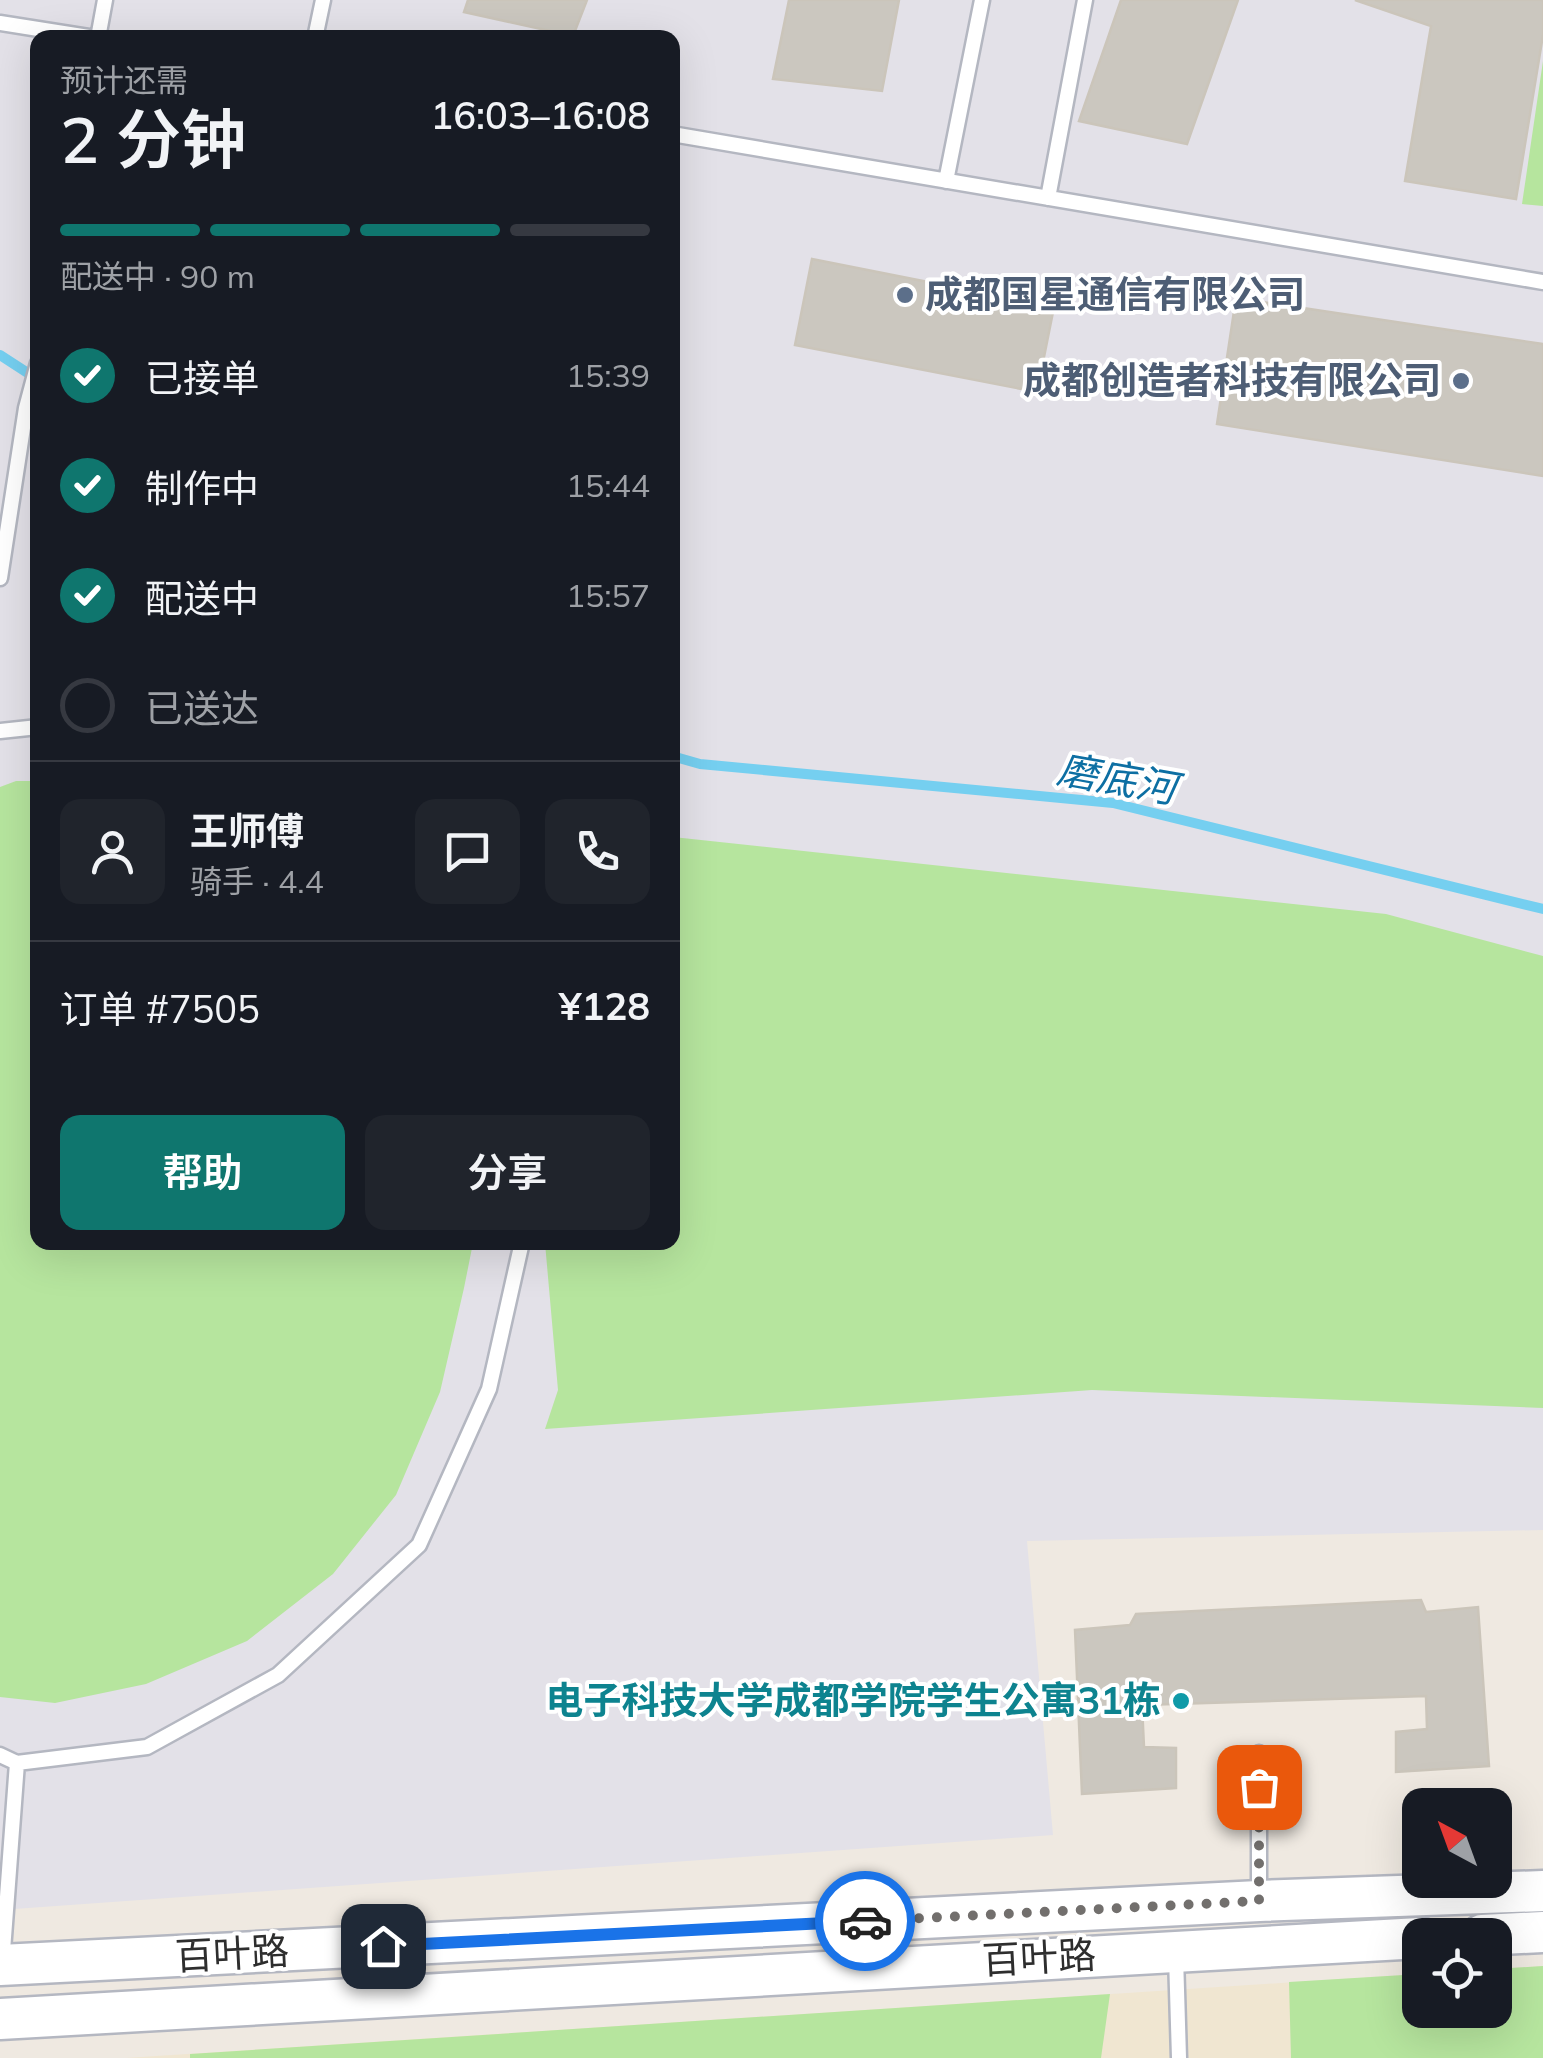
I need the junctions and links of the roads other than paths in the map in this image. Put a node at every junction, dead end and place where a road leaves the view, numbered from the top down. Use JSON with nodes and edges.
{"nodes":[{"id":1,"x":105,"y":0,"type":"edge"},
{"id":2,"x":323,"y":0,"type":"edge"},
{"id":3,"x":982,"y":0,"type":"edge"},
{"id":4,"x":1085,"y":0,"type":"edge"},
{"id":5,"x":0,"y":23,"type":"edge"},
{"id":6,"x":45,"y":30,"type":"edge"},
{"id":7,"x":99,"y":30,"type":"edge"},
{"id":8,"x":317,"y":30,"type":"edge"},
{"id":9,"x":680,"y":135,"type":"edge"},
{"id":10,"x":946,"y":181,"type":"junction"},
{"id":11,"x":1048,"y":198,"type":"junction"},
{"id":12,"x":1543,"y":282,"type":"edge"},
{"id":13,"x":30,"y":393,"type":"edge"},
{"id":14,"x":0,"y":578,"type":"edge"},
{"id":15,"x":30,"y":728,"type":"edge"},
{"id":16,"x":0,"y":730,"type":"edge"},
{"id":17,"x":520,"y":1250,"type":"edge"},
{"id":18,"x":1260,"y":1753,"type":"dead end"},
{"id":19,"x":0,"y":1756,"type":"edge"},
{"id":20,"x":17,"y":1763,"type":"junction"},
{"id":21,"x":1543,"y":1891,"type":"edge"},
{"id":22,"x":1259,"y":1901,"type":"junction"},
{"id":23,"x":1543,"y":1932,"type":"edge"},
{"id":24,"x":1512,"y":1934,"type":"edge"},
{"id":25,"x":1402,"y":1939,"type":"edge"},
{"id":26,"x":1176,"y":1950,"type":"junction"},
{"id":27,"x":1,"y":1964,"type":"edge"},
{"id":28,"x":0,"y":2019,"type":"edge"},
{"id":29,"x":1179,"y":2058,"type":"edge"}],
"edges":[{"from":1,"to":7,"type":"lane"},
{"from":2,"to":8,"type":"lane"},
{"from":3,"to":10,"type":"lane"},
{"from":4,"to":11,"type":"lane"},
{"from":5,"to":6,"type":"lane"},
{"from":9,"to":10,"type":"lane"},
{"from":10,"to":11,"type":"lane"},
{"from":11,"to":12,"type":"lane"},
{"from":13,"to":14,"type":"lane"},
{"from":15,"to":16,"type":"lane"},
{"from":17,"to":20,"type":"lane"},
{"from":18,"to":22,"type":"lane"},
{"from":19,"to":20,"type":"lane"},
{"from":20,"to":27,"type":"lane"},
{"from":21,"to":22,"type":"street","name":"百叶路"},
{"from":22,"to":27,"type":"street","name":"百叶路"},
{"from":23,"to":24,"type":"street"},
{"from":25,"to":26,"type":"street","name":"百叶路"},
{"from":26,"to":28,"type":"street","name":"百叶路"},
{"from":26,"to":29,"type":"lane"}]}
